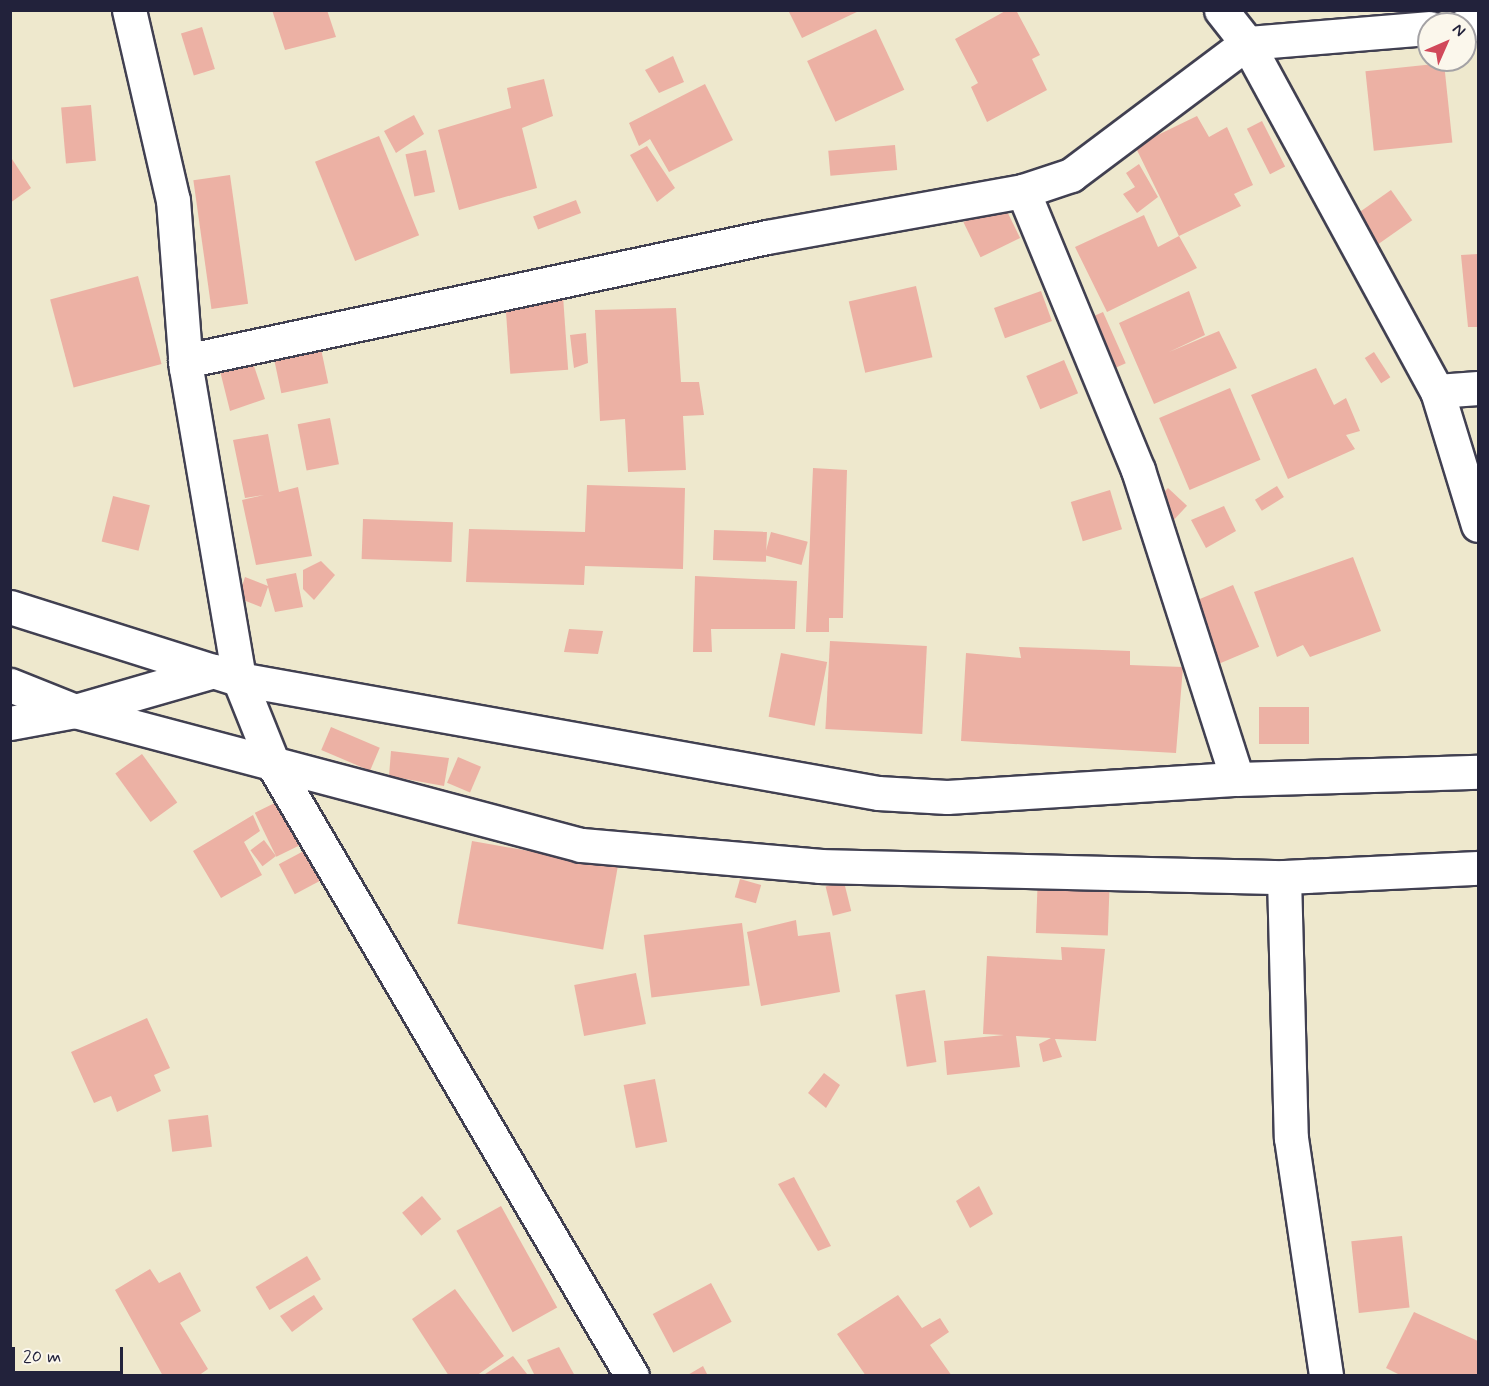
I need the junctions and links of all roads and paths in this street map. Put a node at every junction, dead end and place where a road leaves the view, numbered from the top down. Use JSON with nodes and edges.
{"nodes":[{"id":1,"x":129,"y":10,"type":"edge"},
{"id":2,"x":1221,"y":10,"type":"edge"},
{"id":3,"x":1417,"y":29,"type":"edge"},
{"id":4,"x":1247,"y":43,"type":"junction"},
{"id":5,"x":1023,"y":191,"type":"junction"},
{"id":6,"x":185,"y":361,"type":"junction"},
{"id":7,"x":1479,"y":388,"type":"edge"},
{"id":8,"x":1437,"y":391,"type":"junction"},
{"id":9,"x":1479,"y":525,"type":"edge"},
{"id":10,"x":10,"y":607,"type":"edge"},
{"id":11,"x":227,"y":675,"type":"junction"},
{"id":12,"x":10,"y":686,"type":"edge"},
{"id":13,"x":75,"y":711,"type":"junction"},
{"id":14,"x":10,"y":723,"type":"edge"},
{"id":15,"x":274,"y":766,"type":"junction"},
{"id":16,"x":1479,"y":772,"type":"edge"},
{"id":17,"x":1237,"y":779,"type":"junction"},
{"id":18,"x":1479,"y":868,"type":"edge"},
{"id":19,"x":1284,"y":877,"type":"junction"},
{"id":20,"x":632,"y":1376,"type":"edge"},
{"id":21,"x":1326,"y":1376,"type":"edge"}],
"edges":[{"from":1,"to":6,"type":"main road"},
{"from":2,"to":4,"type":"main road"},
{"from":3,"to":4,"type":"main road"},
{"from":4,"to":5,"type":"main road"},
{"from":4,"to":8,"type":"main road"},
{"from":5,"to":6,"type":"main road"},
{"from":5,"to":17,"type":"main road"},
{"from":6,"to":11,"type":"main road"},
{"from":7,"to":8,"type":"main road"},
{"from":8,"to":9,"type":"main road"},
{"from":10,"to":11,"type":"main road"},
{"from":11,"to":13,"type":"main road"},
{"from":11,"to":15,"type":"main road"},
{"from":11,"to":17,"type":"main road"},
{"from":12,"to":13,"type":"main road"},
{"from":13,"to":14,"type":"main road"},
{"from":13,"to":15,"type":"main road"},
{"from":15,"to":19,"type":"main road"},
{"from":15,"to":20,"type":"main road"},
{"from":16,"to":17,"type":"main road"},
{"from":18,"to":19,"type":"main road"},
{"from":19,"to":21,"type":"main road"}]}
